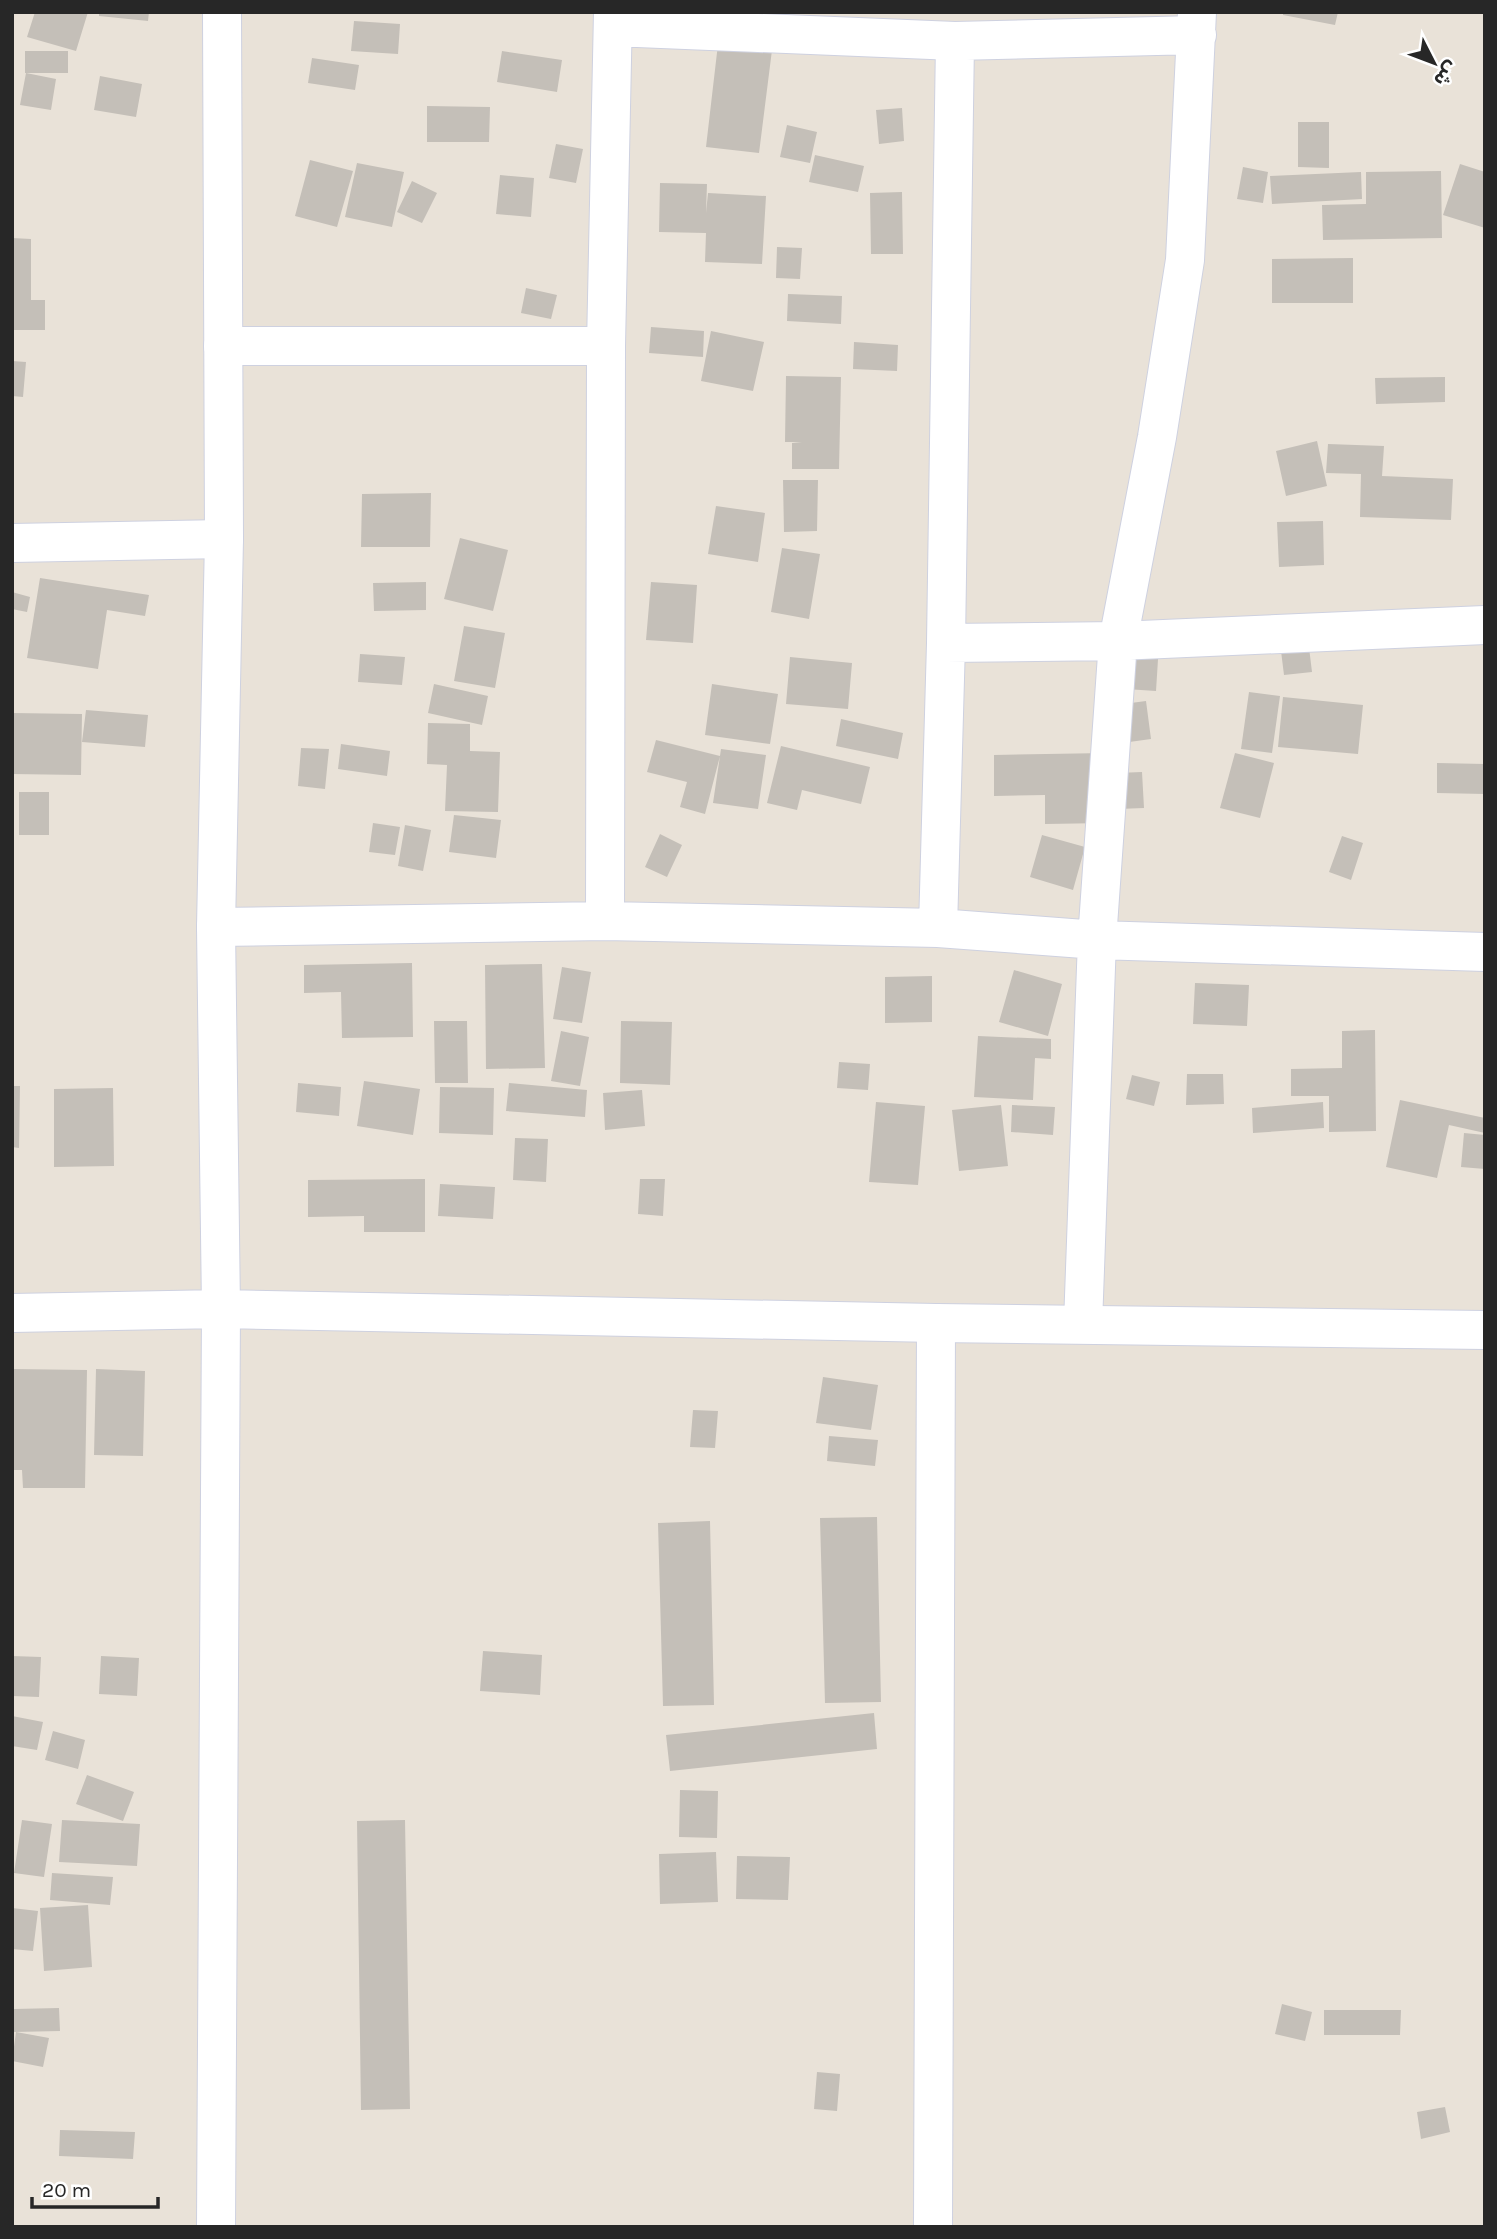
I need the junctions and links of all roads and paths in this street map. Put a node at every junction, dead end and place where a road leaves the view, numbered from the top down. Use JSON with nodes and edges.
{"nodes":[{"id":1,"x":222,"y":12,"type":"edge"},
{"id":2,"x":613,"y":20,"type":"edge"},
{"id":3,"x":1197,"y":23,"type":"edge"},
{"id":4,"x":955,"y":40,"type":"junction"},
{"id":5,"x":223,"y":346,"type":"junction"},
{"id":6,"x":606,"y":346,"type":"junction"},
{"id":7,"x":224,"y":539,"type":"junction"},
{"id":8,"x":12,"y":543,"type":"edge"},
{"id":9,"x":1485,"y":625,"type":"edge"},
{"id":10,"x":1118,"y":641,"type":"junction"},
{"id":11,"x":946,"y":643,"type":"junction"},
{"id":12,"x":605,"y":921,"type":"junction"},
{"id":13,"x":216,"y":927,"type":"junction"},
{"id":14,"x":938,"y":928,"type":"junction"},
{"id":15,"x":1097,"y":940,"type":"junction"},
{"id":16,"x":1485,"y":951,"type":"edge"},
{"id":17,"x":220,"y":1309,"type":"junction"},
{"id":18,"x":12,"y":1313,"type":"edge"},
{"id":19,"x":936,"y":1323,"type":"junction"},
{"id":20,"x":1083,"y":1324,"type":"junction"},
{"id":21,"x":1485,"y":1330,"type":"edge"},
{"id":22,"x":216,"y":2227,"type":"edge"},
{"id":23,"x":933,"y":2227,"type":"edge"}],
"edges":[{"from":1,"to":5,"type":"street"},
{"from":2,"to":4,"type":"street"},
{"from":2,"to":6,"type":"street"},
{"from":3,"to":4,"type":"street"},
{"from":3,"to":10,"type":"street"},
{"from":4,"to":11,"type":"street"},
{"from":5,"to":6,"type":"street"},
{"from":5,"to":7,"type":"street"},
{"from":6,"to":12,"type":"street"},
{"from":7,"to":8,"type":"street"},
{"from":7,"to":13,"type":"street"},
{"from":9,"to":10,"type":"street"},
{"from":10,"to":11,"type":"street"},
{"from":10,"to":15,"type":"street"},
{"from":11,"to":14,"type":"street"},
{"from":12,"to":13,"type":"street"},
{"from":12,"to":14,"type":"street"},
{"from":13,"to":17,"type":"street"},
{"from":14,"to":15,"type":"street"},
{"from":15,"to":16,"type":"street"},
{"from":15,"to":20,"type":"street"},
{"from":17,"to":18,"type":"street"},
{"from":17,"to":19,"type":"street"},
{"from":17,"to":22,"type":"street"},
{"from":19,"to":20,"type":"street"},
{"from":19,"to":23,"type":"street"},
{"from":20,"to":21,"type":"street"}]}
